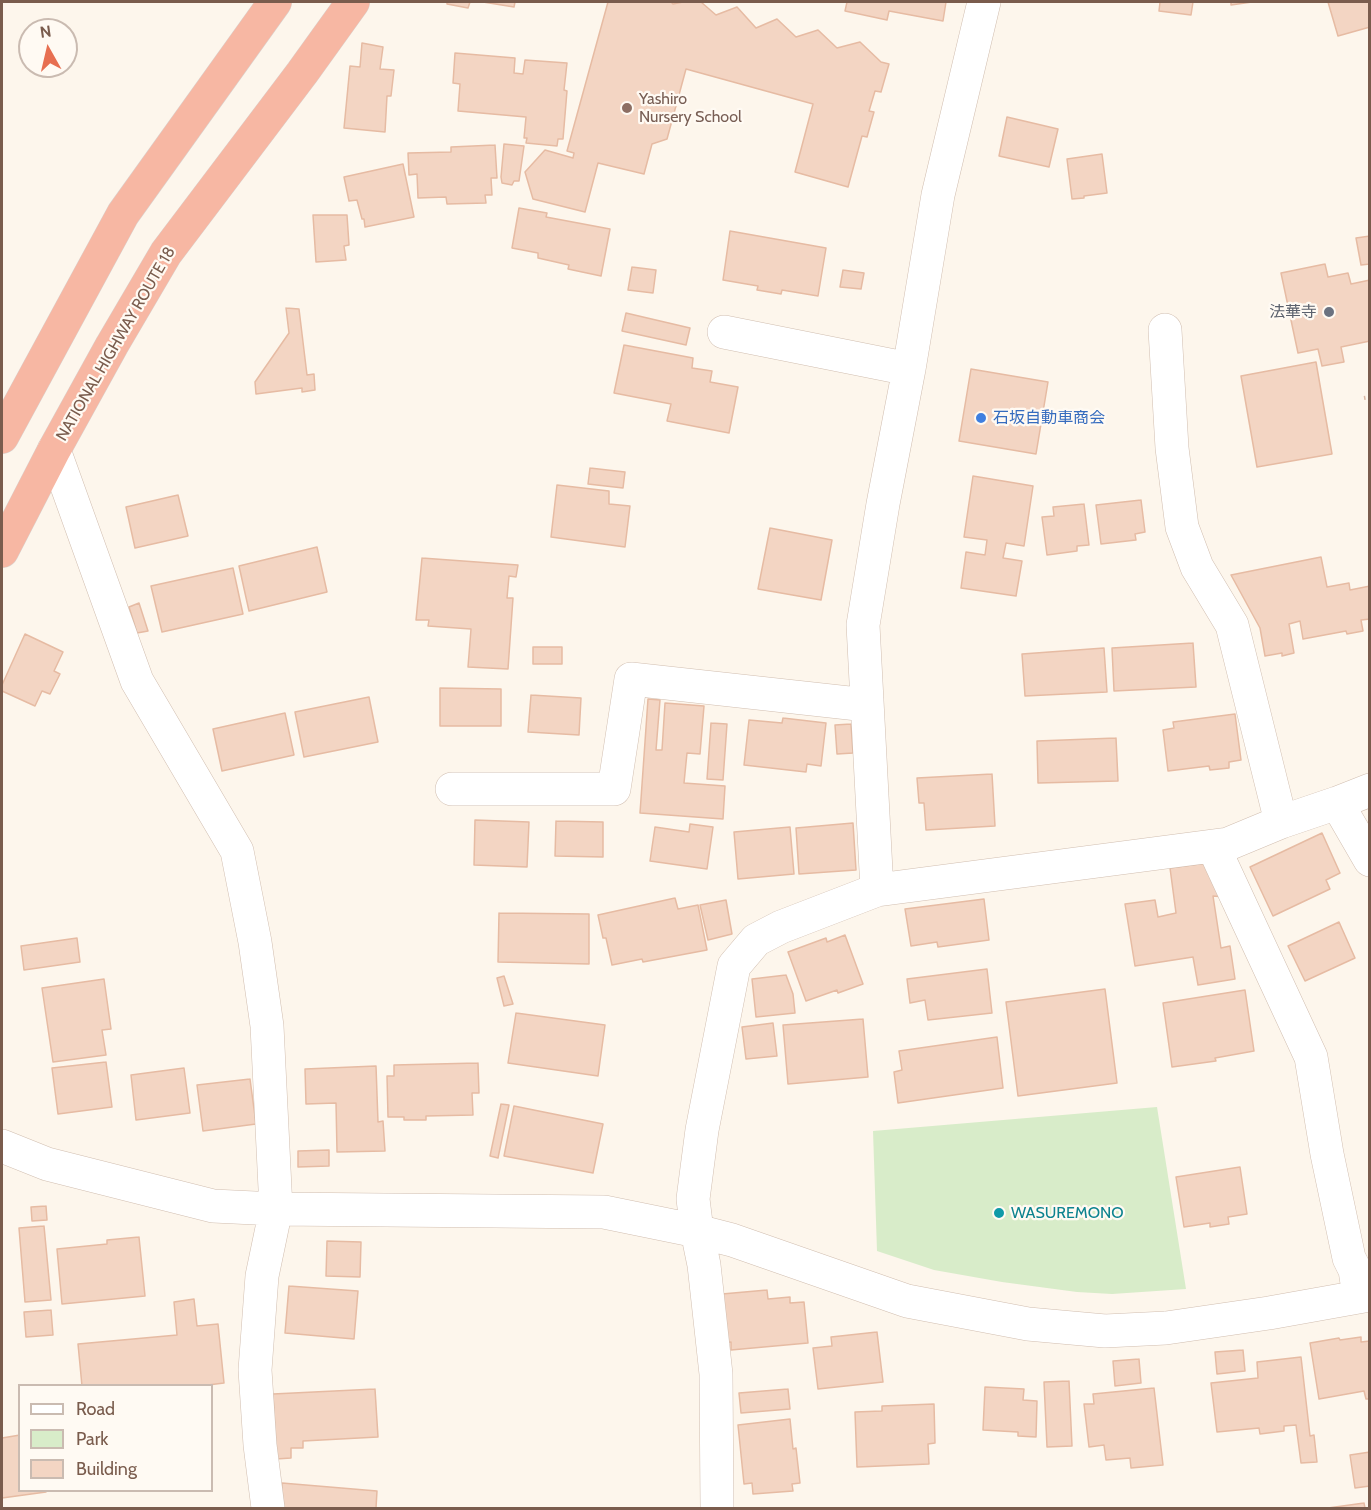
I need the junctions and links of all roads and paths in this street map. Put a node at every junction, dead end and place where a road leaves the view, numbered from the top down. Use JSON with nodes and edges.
{"nodes":[{"id":1,"x":275,"y":2,"type":"edge"},
{"id":2,"x":353,"y":2,"type":"edge"},
{"id":3,"x":984,"y":2,"type":"edge"},
{"id":4,"x":1165,"y":330,"type":"dead end"},
{"id":5,"x":724,"y":332,"type":"dead end"},
{"id":6,"x":909,"y":369,"type":"junction"},
{"id":7,"x":1370,"y":397,"type":"edge"},
{"id":8,"x":1364,"y":398,"type":"dead end"},
{"id":9,"x":2,"y":437,"type":"edge"},
{"id":10,"x":54,"y":450,"type":"junction"},
{"id":11,"x":2,"y":551,"type":"edge"},
{"id":12,"x":867,"y":705,"type":"junction"},
{"id":13,"x":452,"y":789,"type":"dead end"},
{"id":14,"x":1370,"y":790,"type":"edge"},
{"id":15,"x":1337,"y":802,"type":"junction"},
{"id":16,"x":1281,"y":822,"type":"junction"},
{"id":17,"x":1213,"y":846,"type":"junction"},
{"id":18,"x":1370,"y":860,"type":"edge"},
{"id":19,"x":877,"y":890,"type":"junction"},
{"id":20,"x":2,"y":1146,"type":"edge"},
{"id":21,"x":276,"y":1209,"type":"junction"},
{"id":22,"x":697,"y":1231,"type":"junction"},
{"id":23,"x":1364,"y":1295,"type":"edge"},
{"id":24,"x":268,"y":1509,"type":"edge"},
{"id":25,"x":717,"y":1509,"type":"edge"}],
"edges":[{"from":1,"to":9,"type":"highway"},
{"from":2,"to":10,"type":"highway","name":"NATIONAL HIGHWAY ROUTE 18"},
{"from":3,"to":6,"type":"street"},
{"from":4,"to":16,"type":"street"},
{"from":5,"to":6,"type":"street"},
{"from":6,"to":12,"type":"street"},
{"from":7,"to":8,"type":"path"},
{"from":10,"to":11,"type":"highway","name":"NATIONAL HIGHWAY ROUTE 18"},
{"from":10,"to":21,"type":"street"},
{"from":12,"to":13,"type":"street"},
{"from":12,"to":19,"type":"street"},
{"from":14,"to":15,"type":"street"},
{"from":15,"to":16,"type":"street"},
{"from":15,"to":18,"type":"street"},
{"from":16,"to":17,"type":"street"},
{"from":17,"to":19,"type":"street"},
{"from":17,"to":23,"type":"street"},
{"from":19,"to":22,"type":"street"},
{"from":20,"to":21,"type":"street"},
{"from":21,"to":22,"type":"street"},
{"from":21,"to":24,"type":"street"},
{"from":22,"to":23,"type":"street"},
{"from":22,"to":25,"type":"street"}]}
